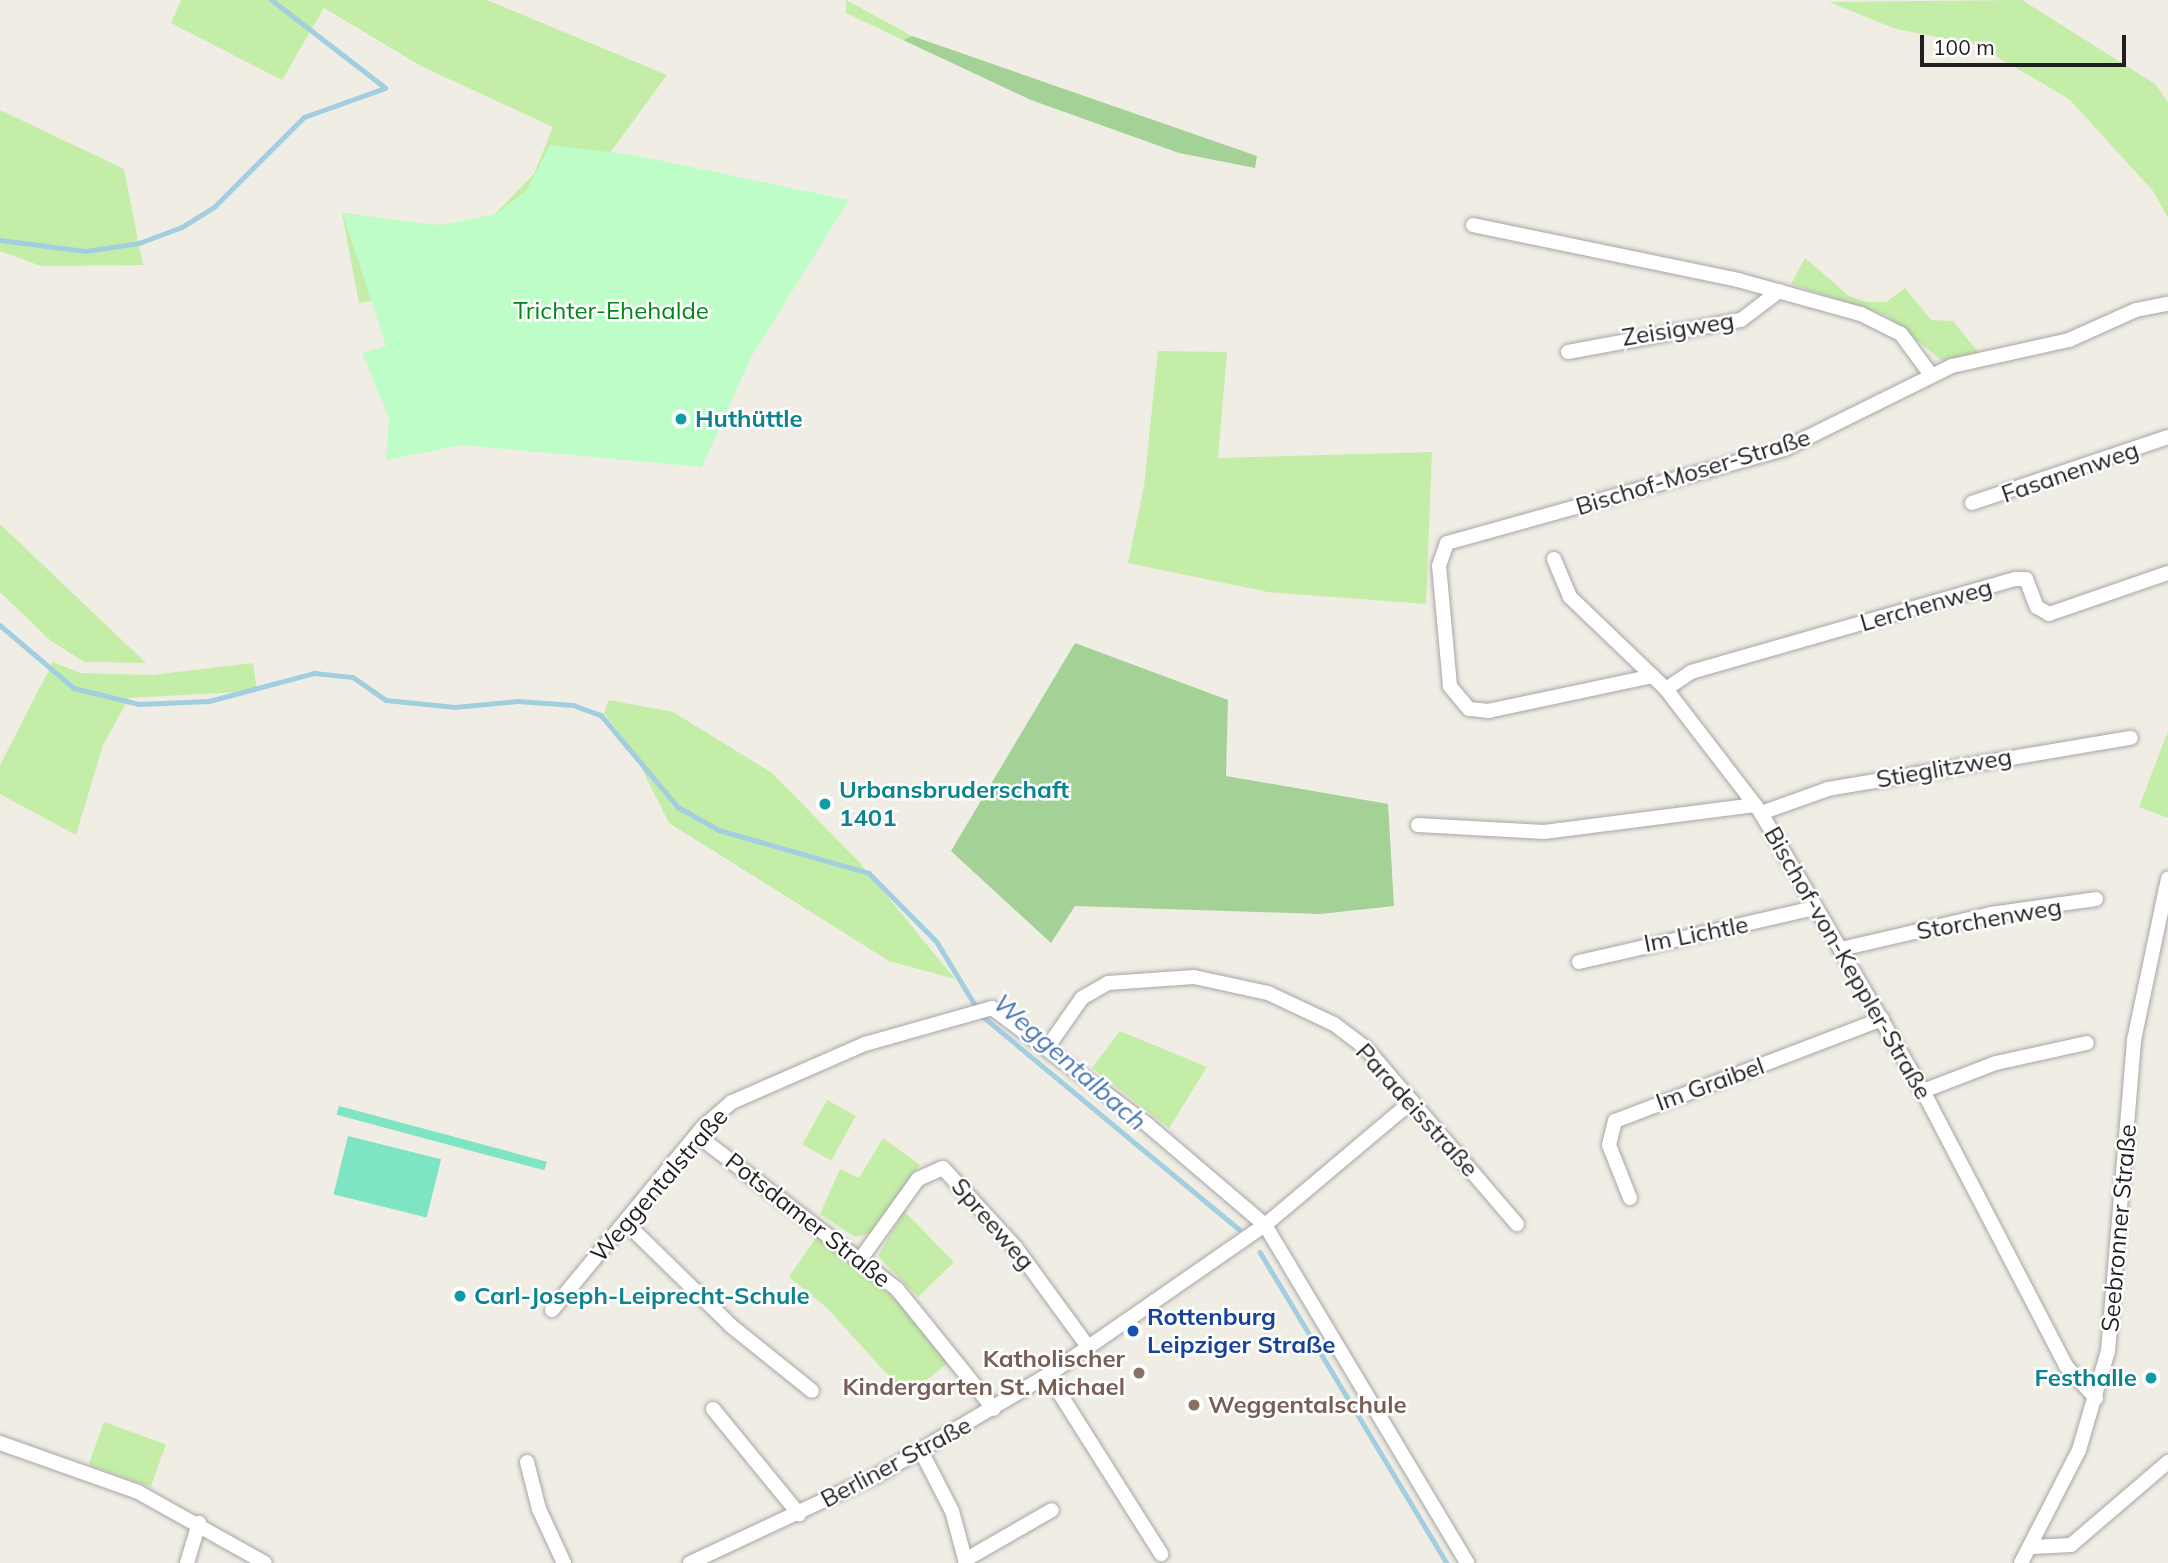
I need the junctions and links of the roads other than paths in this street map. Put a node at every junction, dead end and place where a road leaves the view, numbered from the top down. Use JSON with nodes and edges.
{"nodes":[{"id":1,"x":1473,"y":225,"type":"dead end"},
{"id":2,"x":1779,"y":291,"type":"junction"},
{"id":3,"x":2168,"y":304,"type":"edge"},
{"id":4,"x":1568,"y":352,"type":"dead end"},
{"id":5,"x":1931,"y":374,"type":"junction"},
{"id":6,"x":2168,"y":438,"type":"edge"},
{"id":7,"x":1972,"y":503,"type":"dead end"},
{"id":8,"x":1554,"y":559,"type":"dead end"},
{"id":9,"x":2168,"y":573,"type":"edge"},
{"id":10,"x":1653,"y":676,"type":"junction"},
{"id":11,"x":1666,"y":689,"type":"junction"},
{"id":12,"x":2131,"y":738,"type":"dead end"},
{"id":13,"x":1758,"y":809,"type":"junction"},
{"id":14,"x":1418,"y":825,"type":"dead end"},
{"id":15,"x":2168,"y":878,"type":"edge"},
{"id":16,"x":2096,"y":899,"type":"dead end"},
{"id":17,"x":1814,"y":908,"type":"junction"},
{"id":18,"x":1841,"y":949,"type":"junction"},
{"id":19,"x":1579,"y":962,"type":"dead end"},
{"id":20,"x":1882,"y":1019,"type":"junction"},
{"id":21,"x":2087,"y":1043,"type":"dead end"},
{"id":22,"x":1047,"y":1048,"type":"junction"},
{"id":23,"x":1923,"y":1091,"type":"junction"},
{"id":24,"x":1412,"y":1101,"type":"junction"},
{"id":25,"x":697,"y":1135,"type":"junction"},
{"id":26,"x":1630,"y":1198,"type":"dead end"},
{"id":27,"x":625,"y":1222,"type":"junction"},
{"id":28,"x":1517,"y":1224,"type":"dead end"},
{"id":29,"x":1265,"y":1225,"type":"junction"},
{"id":30,"x":862,"y":1257,"type":"junction"},
{"id":31,"x":552,"y":1310,"type":"dead end"},
{"id":32,"x":1088,"y":1348,"type":"junction"},
{"id":33,"x":1048,"y":1375,"type":"junction"},
{"id":34,"x":812,"y":1391,"type":"dead end"},
{"id":35,"x":2096,"y":1398,"type":"junction"},
{"id":36,"x":712,"y":1409,"type":"dead end"},
{"id":37,"x":995,"y":1409,"type":"junction"},
{"id":38,"x":0,"y":1443,"type":"edge"},
{"id":39,"x":921,"y":1451,"type":"junction"},
{"id":40,"x":527,"y":1462,"type":"dead end"},
{"id":41,"x":2168,"y":1462,"type":"edge"},
{"id":42,"x":1052,"y":1510,"type":"dead end"},
{"id":43,"x":799,"y":1514,"type":"junction"},
{"id":44,"x":199,"y":1523,"type":"junction"},
{"id":45,"x":2033,"y":1547,"type":"junction"},
{"id":46,"x":1161,"y":1554,"type":"dead end"},
{"id":47,"x":965,"y":1561,"type":"edge"},
{"id":48,"x":187,"y":1563,"type":"edge"},
{"id":49,"x":265,"y":1563,"type":"edge"},
{"id":50,"x":564,"y":1563,"type":"edge"},
{"id":51,"x":690,"y":1563,"type":"edge"},
{"id":52,"x":1467,"y":1563,"type":"edge"},
{"id":53,"x":2021,"y":1563,"type":"edge"}],
"edges":[{"from":1,"to":2,"type":"street"},
{"from":2,"to":4,"type":"street","name":"Zeisigweg"},
{"from":2,"to":5,"type":"street"},
{"from":3,"to":5,"type":"street","name":"Bischof-Moser-Straße"},
{"from":5,"to":10,"type":"street","name":"Bischof-Moser-Straße"},
{"from":6,"to":7,"type":"street","name":"Fasanenweg"},
{"from":8,"to":10,"type":"street","name":"Bischof-von-Keppler-Straße"},
{"from":9,"to":11,"type":"street","name":"Lerchenweg"},
{"from":10,"to":11,"type":"street","name":"Bischof-von-Keppler-Straße"},
{"from":11,"to":13,"type":"street","name":"Bischof-von-Keppler-Straße"},
{"from":12,"to":13,"type":"street","name":"Stieglitzweg"},
{"from":13,"to":14,"type":"street","name":"Stieglitzweg"},
{"from":13,"to":17,"type":"street","name":"Bischof-von-Keppler-Straße"},
{"from":15,"to":35,"type":"street","name":"Seebronner Straße"},
{"from":16,"to":18,"type":"street","name":"Storchenweg"},
{"from":17,"to":18,"type":"street","name":"Bischof-von-Keppler-Straße"},
{"from":17,"to":19,"type":"street","name":"Im Lichtle"},
{"from":18,"to":20,"type":"street","name":"Bischof-von-Keppler-Straße"},
{"from":20,"to":23,"type":"street","name":"Bischof-von-Keppler-Straße"},
{"from":20,"to":26,"type":"street","name":"Im Graibel"},
{"from":21,"to":23,"type":"street"},
{"from":22,"to":24,"type":"street","name":"Paradeisstraße"},
{"from":22,"to":25,"type":"street","name":"Weggentalstraße"},
{"from":22,"to":29,"type":"street","name":"Weggentalstraße"},
{"from":23,"to":35,"type":"street","name":"Bischof-von-Keppler-Straße"},
{"from":24,"to":28,"type":"street","name":"Paradeisstraße"},
{"from":24,"to":29,"type":"street","name":"Berliner Straße"},
{"from":25,"to":27,"type":"street","name":"Weggentalstraße"},
{"from":25,"to":30,"type":"street","name":"Potsdamer Straße"},
{"from":27,"to":31,"type":"street","name":"Weggentalstraße"},
{"from":27,"to":34,"type":"street"},
{"from":29,"to":32,"type":"street","name":"Berliner Straße"},
{"from":29,"to":52,"type":"street","name":"Weggentalstraße"},
{"from":30,"to":32,"type":"street","name":"Spreeweg"},
{"from":30,"to":37,"type":"street","name":"Potsdamer Straße"},
{"from":32,"to":33,"type":"street","name":"Berliner Straße"},
{"from":33,"to":37,"type":"street","name":"Berliner Straße"},
{"from":33,"to":46,"type":"street"},
{"from":35,"to":45,"type":"street","name":"Seebronner Straße"},
{"from":36,"to":43,"type":"street"},
{"from":37,"to":39,"type":"street","name":"Berliner Straße"},
{"from":38,"to":44,"type":"street"},
{"from":39,"to":43,"type":"street","name":"Berliner Straße"},
{"from":39,"to":47,"type":"street"},
{"from":40,"to":50,"type":"street"},
{"from":41,"to":45,"type":"street"},
{"from":42,"to":47,"type":"street"},
{"from":43,"to":51,"type":"street","name":"Berliner Straße"},
{"from":44,"to":48,"type":"street"},
{"from":44,"to":49,"type":"street"},
{"from":45,"to":53,"type":"street","name":"Seebronner Straße"}]}
